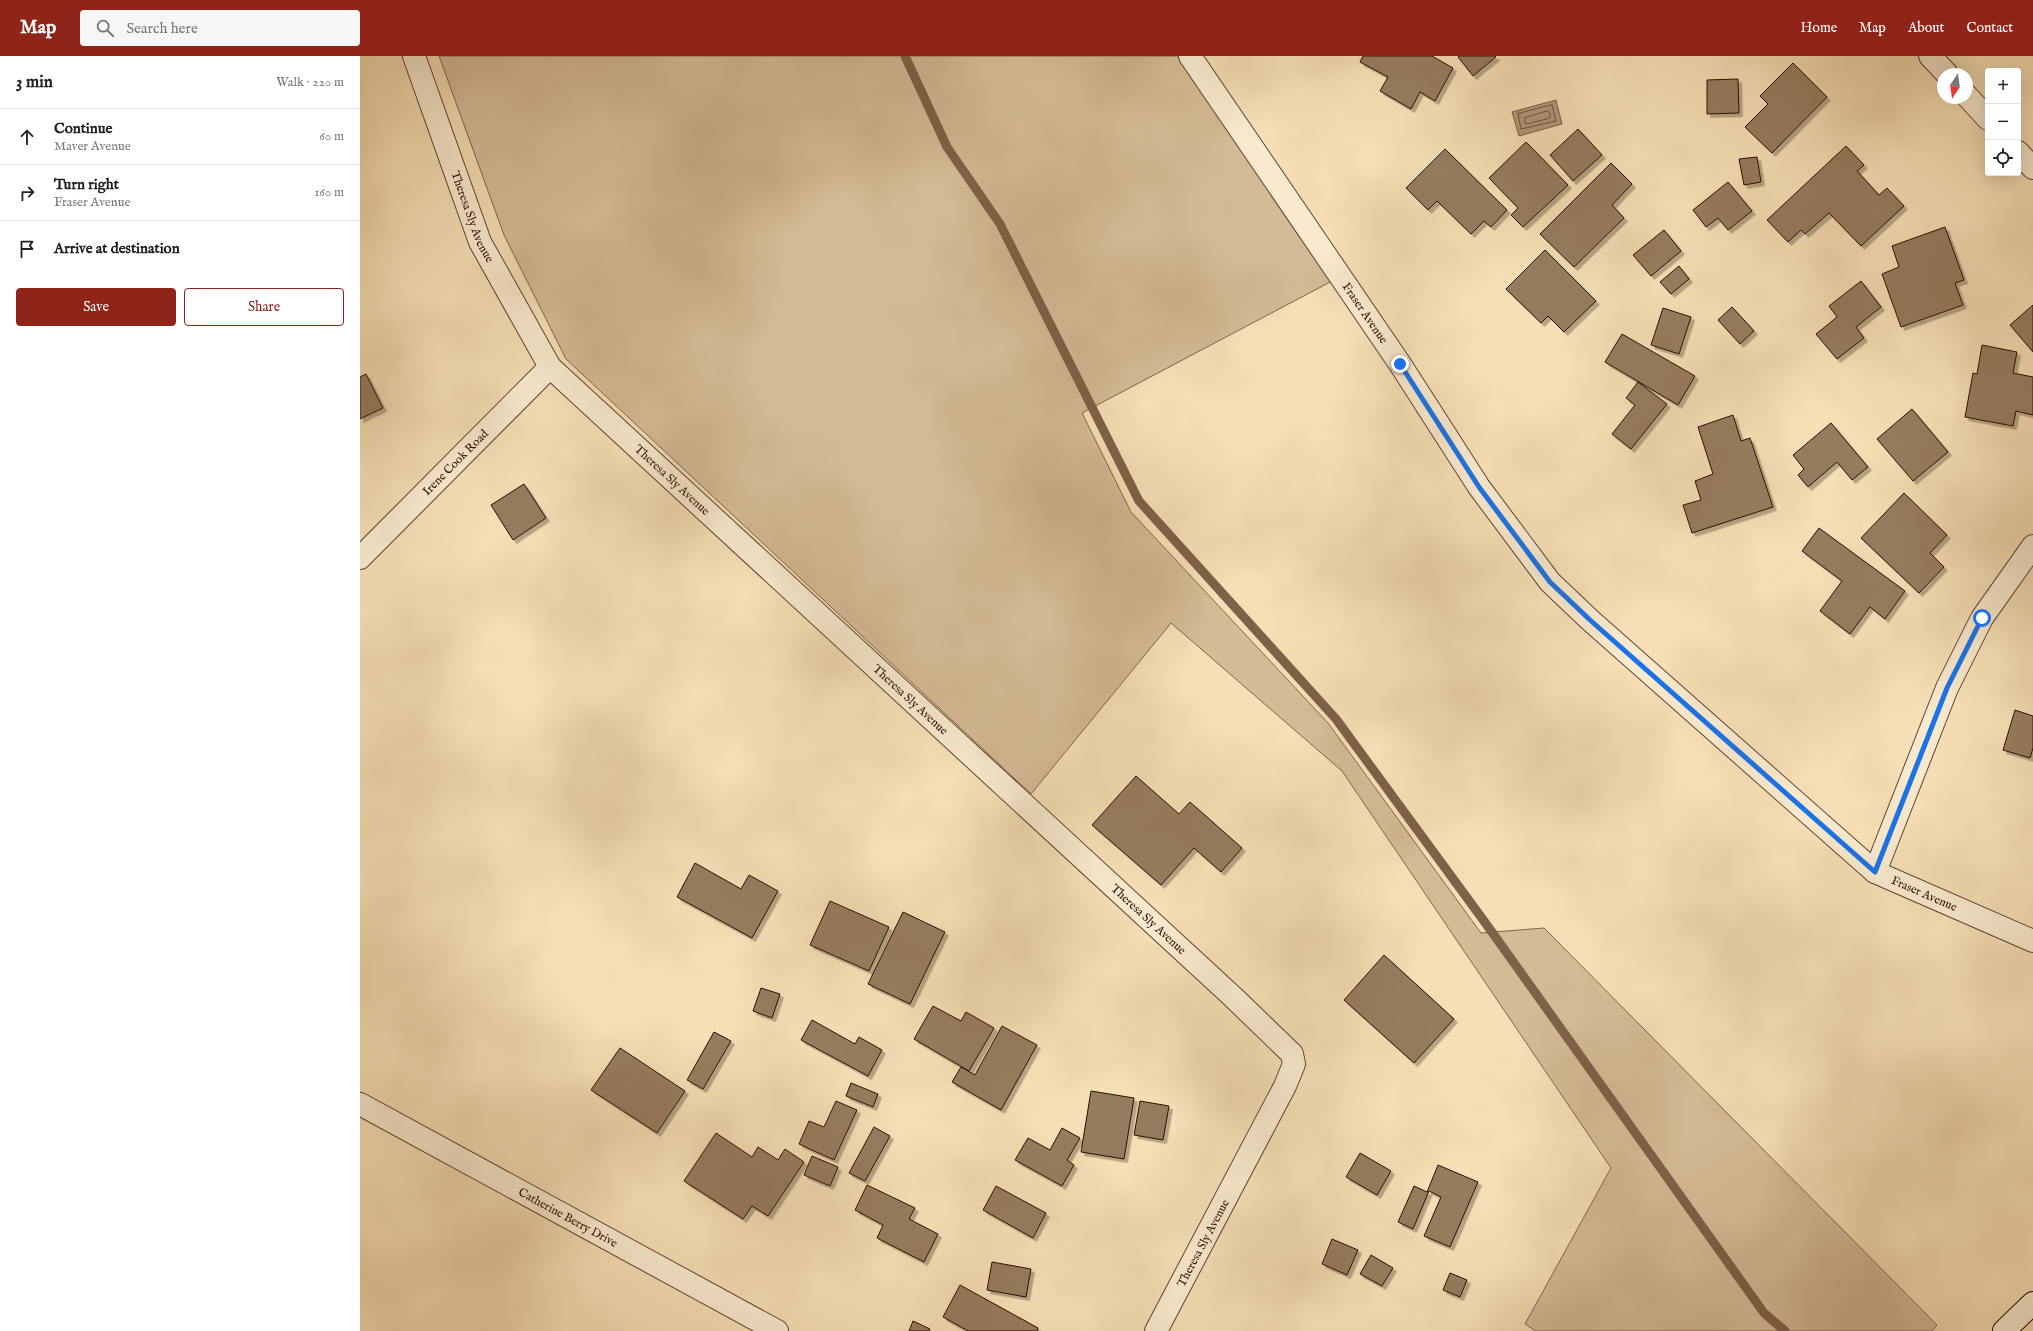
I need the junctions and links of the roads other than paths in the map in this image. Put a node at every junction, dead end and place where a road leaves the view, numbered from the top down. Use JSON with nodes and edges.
{"nodes":[{"id":1,"x":414,"y":56,"type":"edge"},
{"id":2,"x":1190,"y":56,"type":"edge"},
{"id":3,"x":1930,"y":56,"type":"edge"},
{"id":4,"x":1941,"y":68,"type":"edge"},
{"id":5,"x":1973,"y":103,"type":"edge"},
{"id":6,"x":1985,"y":116,"type":"edge"},
{"id":7,"x":2021,"y":155,"type":"edge"},
{"id":8,"x":2033,"y":168,"type":"edge"},
{"id":9,"x":550,"y":367,"type":"junction"},
{"id":10,"x":2033,"y":546,"type":"edge"},
{"id":11,"x":360,"y":558,"type":"edge"},
{"id":12,"x":1875,"y":872,"type":"junction"},
{"id":13,"x":2033,"y":941,"type":"edge"},
{"id":14,"x":360,"y":1104,"type":"edge"},
{"id":15,"x":2033,"y":1303,"type":"edge"},
{"id":16,"x":777,"y":1331,"type":"edge"},
{"id":17,"x":1156,"y":1331,"type":"edge"},
{"id":18,"x":2004,"y":1331,"type":"edge"}],
"edges":[{"from":1,"to":9,"type":"street","name":"Theresa Sly Avenue"},
{"from":2,"to":12,"type":"street","name":"Fraser Avenue"},
{"from":3,"to":4,"type":"street"},
{"from":5,"to":6,"type":"street"},
{"from":7,"to":8,"type":"street"},
{"from":9,"to":11,"type":"street","name":"Irene Cook Road"},
{"from":9,"to":17,"type":"street","name":"Theresa Sly Avenue"},
{"from":10,"to":12,"type":"street"},
{"from":12,"to":13,"type":"street","name":"Fraser Avenue"},
{"from":14,"to":16,"type":"street","name":"Catherine Berry Drive"},
{"from":15,"to":18,"type":"street"}]}
